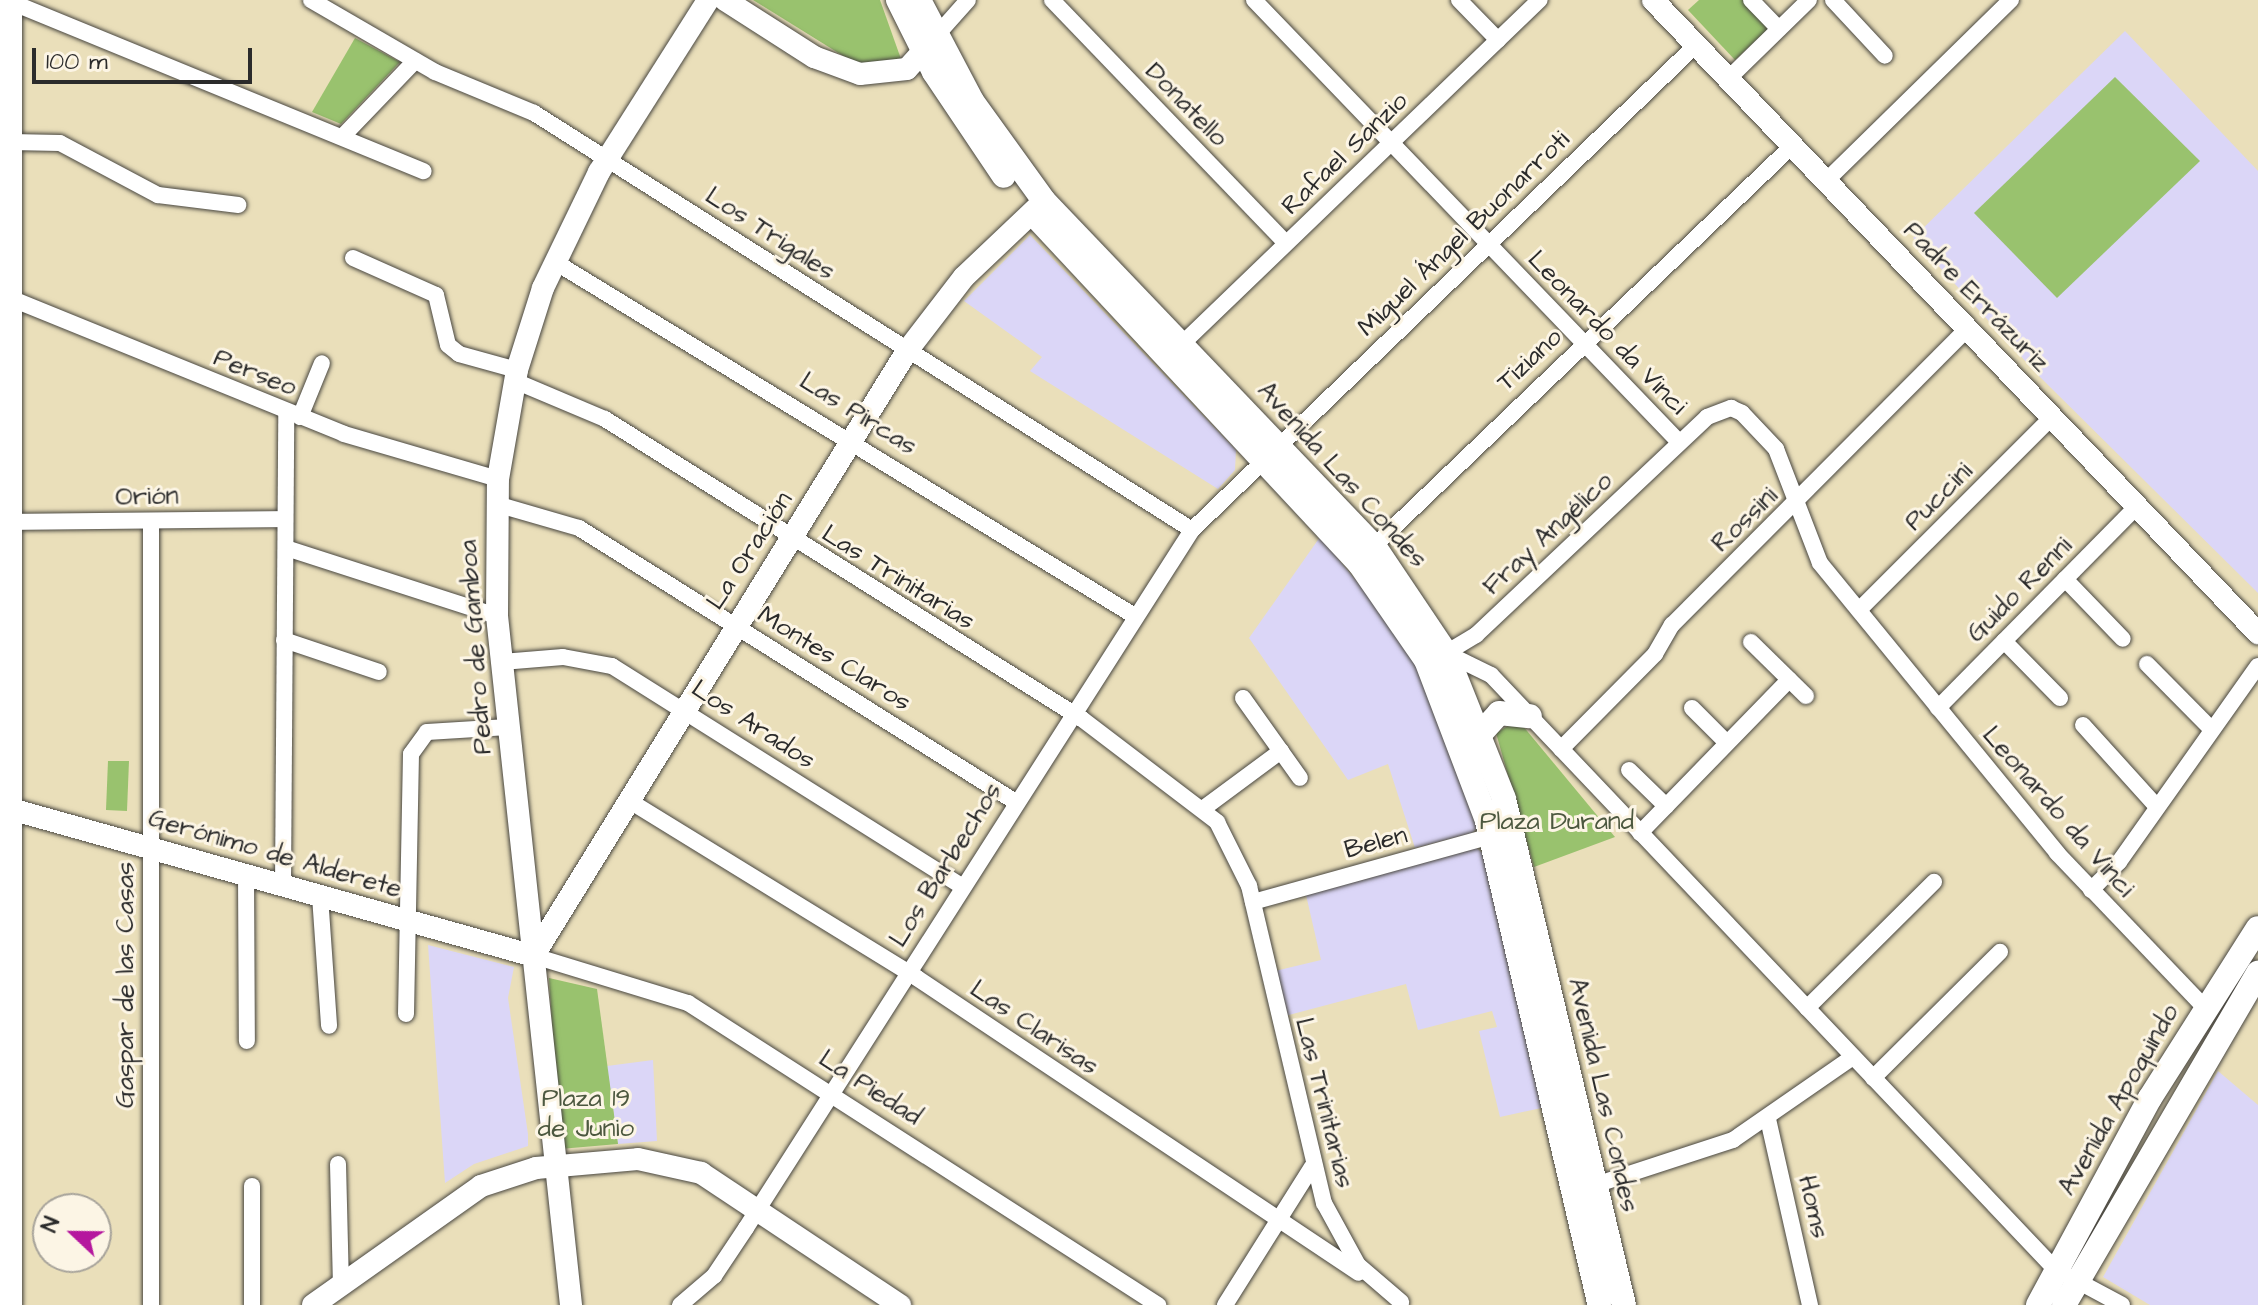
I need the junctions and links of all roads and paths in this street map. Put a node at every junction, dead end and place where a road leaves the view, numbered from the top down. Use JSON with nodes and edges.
{"nodes":[{"id":1,"x":311,"y":0,"type":"edge"},
{"id":2,"x":708,"y":0,"type":"edge"},
{"id":3,"x":725,"y":0,"type":"edge"},
{"id":4,"x":898,"y":0,"type":"edge"},
{"id":5,"x":919,"y":0,"type":"edge"},
{"id":6,"x":968,"y":0,"type":"edge"},
{"id":7,"x":1052,"y":0,"type":"edge"},
{"id":8,"x":1254,"y":0,"type":"edge"},
{"id":9,"x":1459,"y":0,"type":"edge"},
{"id":10,"x":1540,"y":0,"type":"edge"},
{"id":11,"x":1653,"y":0,"type":"edge"},
{"id":12,"x":1751,"y":0,"type":"edge"},
{"id":13,"x":1809,"y":0,"type":"edge"},
{"id":14,"x":1833,"y":0,"type":"edge"},
{"id":15,"x":2011,"y":0,"type":"edge"},
{"id":16,"x":11,"y":1,"type":"edge"},
{"id":17,"x":1779,"y":29,"type":"junction"},
{"id":18,"x":1498,"y":40,"type":"junction"},
{"id":19,"x":930,"y":45,"type":"junction"},
{"id":20,"x":1696,"y":45,"type":"junction"},
{"id":21,"x":1885,"y":56,"type":"dead end"},
{"id":22,"x":415,"y":61,"type":"junction"},
{"id":23,"x":1728,"y":79,"type":"junction"},
{"id":24,"x":344,"y":135,"type":"junction"},
{"id":25,"x":11,"y":142,"type":"junction"},
{"id":26,"x":1391,"y":143,"type":"junction"},
{"id":27,"x":1792,"y":146,"type":"junction"},
{"id":28,"x":607,"y":158,"type":"junction"},
{"id":29,"x":424,"y":171,"type":"dead end"},
{"id":30,"x":1826,"y":181,"type":"junction"},
{"id":31,"x":238,"y":205,"type":"dead end"},
{"id":32,"x":1038,"y":207,"type":"junction"},
{"id":33,"x":1286,"y":243,"type":"junction"},
{"id":34,"x":1488,"y":244,"type":"junction"},
{"id":35,"x":353,"y":258,"type":"dead end"},
{"id":36,"x":555,"y":262,"type":"junction"},
{"id":37,"x":5,"y":296,"type":"edge"},
{"id":38,"x":1967,"y":329,"type":"junction"},
{"id":39,"x":1183,"y":343,"type":"junction"},
{"id":40,"x":1584,"y":343,"type":"junction"},
{"id":41,"x":907,"y":351,"type":"junction"},
{"id":42,"x":322,"y":363,"type":"dead end"},
{"id":43,"x":5,"y":369,"type":"edge"},
{"id":44,"x":516,"y":376,"type":"junction"},
{"id":45,"x":293,"y":414,"type":"junction"},
{"id":46,"x":2052,"y":417,"type":"junction"},
{"id":47,"x":853,"y":439,"type":"junction"},
{"id":48,"x":1679,"y":442,"type":"junction"},
{"id":49,"x":1273,"y":451,"type":"junction"},
{"id":50,"x":5,"y":456,"type":"edge"},
{"id":51,"x":498,"y":479,"type":"junction"},
{"id":52,"x":1797,"y":503,"type":"junction"},
{"id":53,"x":496,"y":504,"type":"junction"},
{"id":54,"x":2137,"y":506,"type":"junction"},
{"id":55,"x":284,"y":519,"type":"junction"},
{"id":56,"x":151,"y":521,"type":"junction"},
{"id":57,"x":1192,"y":530,"type":"junction"},
{"id":58,"x":7,"y":535,"type":"edge"},
{"id":59,"x":792,"y":539,"type":"junction"},
{"id":60,"x":1374,"y":546,"type":"junction"},
{"id":61,"x":286,"y":548,"type":"junction"},
{"id":62,"x":2065,"y":579,"type":"junction"},
{"id":63,"x":1859,"y":610,"type":"junction"},
{"id":64,"x":1133,"y":615,"type":"junction"},
{"id":65,"x":497,"y":616,"type":"junction"},
{"id":66,"x":735,"y":626,"type":"junction"},
{"id":67,"x":5,"y":630,"type":"edge"},
{"id":68,"x":2258,"y":633,"type":"edge"},
{"id":69,"x":2123,"y":639,"type":"dead end"},
{"id":70,"x":284,"y":640,"type":"junction"},
{"id":71,"x":2004,"y":641,"type":"junction"},
{"id":72,"x":1751,"y":642,"type":"dead end"},
{"id":73,"x":1446,"y":653,"type":"junction"},
{"id":74,"x":502,"y":662,"type":"junction"},
{"id":75,"x":2147,"y":664,"type":"dead end"},
{"id":76,"x":2258,"y":666,"type":"edge"},
{"id":77,"x":379,"y":672,"type":"dead end"},
{"id":78,"x":1789,"y":680,"type":"junction"},
{"id":79,"x":1806,"y":696,"type":"dead end"},
{"id":80,"x":1243,"y":698,"type":"dead end"},
{"id":81,"x":2060,"y":698,"type":"dead end"},
{"id":82,"x":1692,"y":708,"type":"dead end"},
{"id":83,"x":1938,"y":708,"type":"junction"},
{"id":84,"x":683,"y":710,"type":"junction"},
{"id":85,"x":1070,"y":713,"type":"junction"},
{"id":86,"x":1530,"y":716,"type":"junction"},
{"id":87,"x":2083,"y":725,"type":"dead end"},
{"id":88,"x":508,"y":727,"type":"junction"},
{"id":89,"x":2211,"y":729,"type":"junction"},
{"id":90,"x":1482,"y":732,"type":"junction"},
{"id":91,"x":1727,"y":743,"type":"junction"},
{"id":92,"x":1561,"y":749,"type":"junction"},
{"id":93,"x":1281,"y":751,"type":"junction"},
{"id":94,"x":1629,"y":770,"type":"dead end"},
{"id":95,"x":1300,"y":778,"type":"dead end"},
{"id":96,"x":628,"y":800,"type":"junction"},
{"id":97,"x":1014,"y":801,"type":"junction"},
{"id":98,"x":1666,"y":806,"type":"junction"},
{"id":99,"x":6,"y":807,"type":"edge"},
{"id":100,"x":2157,"y":807,"type":"junction"},
{"id":101,"x":1204,"y":808,"type":"junction"},
{"id":102,"x":1501,"y":833,"type":"junction"},
{"id":103,"x":1640,"y":833,"type":"junction"},
{"id":104,"x":150,"y":847,"type":"junction"},
{"id":105,"x":246,"y":874,"type":"junction"},
{"id":106,"x":1934,"y":882,"type":"dead end"},
{"id":107,"x":283,"y":885,"type":"junction"},
{"id":108,"x":961,"y":886,"type":"junction"},
{"id":109,"x":2091,"y":890,"type":"junction"},
{"id":110,"x":320,"y":896,"type":"junction"},
{"id":111,"x":1253,"y":902,"type":"junction"},
{"id":112,"x":404,"y":920,"type":"junction"},
{"id":113,"x":2258,"y":928,"type":"edge"},
{"id":114,"x":2000,"y":952,"type":"dead end"},
{"id":115,"x":2241,"y":954,"type":"junction"},
{"id":116,"x":534,"y":956,"type":"junction"},
{"id":117,"x":907,"y":973,"type":"junction"},
{"id":118,"x":2258,"y":973,"type":"edge"},
{"id":119,"x":2250,"y":1003,"type":"edge"},
{"id":120,"x":1807,"y":1008,"type":"junction"},
{"id":121,"x":2205,"y":1008,"type":"junction"},
{"id":122,"x":406,"y":1014,"type":"dead end"},
{"id":123,"x":329,"y":1026,"type":"dead end"},
{"id":124,"x":247,"y":1041,"type":"dead end"},
{"id":125,"x":1853,"y":1057,"type":"junction"},
{"id":126,"x":1873,"y":1078,"type":"junction"},
{"id":127,"x":832,"y":1091,"type":"junction"},
{"id":128,"x":1768,"y":1119,"type":"junction"},
{"id":129,"x":338,"y":1164,"type":"dead end"},
{"id":130,"x":556,"y":1166,"type":"junction"},
{"id":131,"x":1312,"y":1167,"type":"junction"},
{"id":132,"x":252,"y":1186,"type":"dead end"},
{"id":133,"x":1584,"y":1188,"type":"junction"},
{"id":134,"x":758,"y":1209,"type":"junction"},
{"id":135,"x":1278,"y":1221,"type":"junction"},
{"id":136,"x":2065,"y":1275,"type":"junction"},
{"id":137,"x":6,"y":1276,"type":"edge"},
{"id":138,"x":341,"y":1283,"type":"junction"},
{"id":139,"x":1404,"y":1303,"type":"edge"},
{"id":140,"x":11,"y":1305,"type":"edge"},
{"id":141,"x":151,"y":1305,"type":"edge"},
{"id":142,"x":252,"y":1305,"type":"edge"},
{"id":143,"x":313,"y":1305,"type":"edge"},
{"id":144,"x":571,"y":1305,"type":"edge"},
{"id":145,"x":680,"y":1305,"type":"edge"},
{"id":146,"x":899,"y":1305,"type":"edge"},
{"id":147,"x":1158,"y":1305,"type":"edge"},
{"id":148,"x":1225,"y":1305,"type":"edge"},
{"id":149,"x":1600,"y":1305,"type":"edge"},
{"id":150,"x":1624,"y":1305,"type":"edge"},
{"id":151,"x":1810,"y":1305,"type":"edge"},
{"id":152,"x":2038,"y":1305,"type":"edge"},
{"id":153,"x":2064,"y":1305,"type":"edge"},
{"id":154,"x":2122,"y":1305,"type":"edge"}],
"edges":[{"from":1,"to":22,"type":"street","name":"Los Trigales"},
{"from":2,"to":28,"type":"main road","name":"Pedro de Gamboa"},
{"from":3,"to":19,"type":"main road"},
{"from":4,"to":19,"type":"main road","name":"Avenida Las Condes"},
{"from":5,"to":19,"type":"main road","name":"Avenida Las Condes"},
{"from":6,"to":19,"type":"street"},
{"from":7,"to":33,"type":"street","name":"Donatello"},
{"from":8,"to":26,"type":"street","name":"Leonardo da Vinci"},
{"from":9,"to":18,"type":"street"},
{"from":10,"to":18,"type":"street","name":"Rafael Sanzio"},
{"from":11,"to":20,"type":"main road","name":"Padre Errázuriz"},
{"from":12,"to":17,"type":"street"},
{"from":13,"to":17,"type":"street"},
{"from":14,"to":21,"type":"street"},
{"from":15,"to":30,"type":"street"},
{"from":16,"to":24,"type":"street"},
{"from":16,"to":25,"type":"main road"},
{"from":17,"to":23,"type":"street"},
{"from":18,"to":26,"type":"street","name":"Rafael Sanzio"},
{"from":19,"to":32,"type":"main road","name":"Avenida Las Condes"},
{"from":20,"to":23,"type":"main road","name":"Padre Errázuriz"},
{"from":20,"to":34,"type":"street","name":"Miguel Ángel Buonarroti"},
{"from":22,"to":24,"type":"street"},
{"from":22,"to":28,"type":"street","name":"Los Trigales"},
{"from":23,"to":27,"type":"main road","name":"Padre Errázuriz"},
{"from":24,"to":29,"type":"street"},
{"from":25,"to":31,"type":"street"},
{"from":25,"to":37,"type":"main road"},
{"from":26,"to":33,"type":"street","name":"Rafael Sanzio"},
{"from":26,"to":34,"type":"street","name":"Leonardo da Vinci"},
{"from":27,"to":30,"type":"main road","name":"Padre Errázuriz"},
{"from":27,"to":40,"type":"street","name":"Tiziano"},
{"from":28,"to":36,"type":"main road","name":"Pedro de Gamboa"},
{"from":28,"to":41,"type":"street","name":"Los Trigales"},
{"from":30,"to":38,"type":"main road","name":"Padre Errázuriz"},
{"from":32,"to":39,"type":"main road","name":"Avenida Las Condes"},
{"from":32,"to":41,"type":"main road","name":"La Oración"},
{"from":32,"to":49,"type":"main road","name":"Avenida Las Condes"},
{"from":33,"to":39,"type":"street","name":"Rafael Sanzio"},
{"from":34,"to":40,"type":"street","name":"Leonardo da Vinci"},
{"from":34,"to":49,"type":"street","name":"Miguel Ángel Buonarroti"},
{"from":35,"to":44,"type":"street","name":"Las Trinitarias"},
{"from":36,"to":44,"type":"main road","name":"Pedro de Gamboa"},
{"from":36,"to":47,"type":"street","name":"Las Pircas"},
{"from":37,"to":43,"type":"main road"},
{"from":37,"to":45,"type":"street","name":"Perseo"},
{"from":38,"to":46,"type":"main road","name":"Padre Errázuriz"},
{"from":38,"to":52,"type":"street","name":"Rossini"},
{"from":39,"to":49,"type":"main road","name":"Avenida Las Condes"},
{"from":40,"to":48,"type":"street","name":"Leonardo da Vinci"},
{"from":40,"to":60,"type":"street","name":"Tiziano"},
{"from":41,"to":47,"type":"main road","name":"La Oración"},
{"from":41,"to":57,"type":"street","name":"Los Trigales"},
{"from":42,"to":45,"type":"street"},
{"from":43,"to":50,"type":"main road"},
{"from":44,"to":51,"type":"main road","name":"Pedro de Gamboa"},
{"from":44,"to":59,"type":"street","name":"Las Trinitarias"},
{"from":45,"to":51,"type":"street","name":"Perseo"},
{"from":45,"to":55,"type":"street"},
{"from":46,"to":54,"type":"main road","name":"Padre Errázuriz"},
{"from":46,"to":63,"type":"street","name":"Puccini"},
{"from":47,"to":59,"type":"main road","name":"La Oración"},
{"from":47,"to":64,"type":"street","name":"Las Pircas"},
{"from":48,"to":52,"type":"street","name":"Leonardo da Vinci"},
{"from":48,"to":73,"type":"street","name":"Fray Angélico"},
{"from":49,"to":57,"type":"street","name":"Los Barbechos"},
{"from":49,"to":60,"type":"main road","name":"Avenida Las Condes"},
{"from":49,"to":102,"type":"main road","name":"Avenida Las Condes"},
{"from":50,"to":58,"type":"main road"},
{"from":51,"to":53,"type":"main road","name":"Pedro de Gamboa"},
{"from":52,"to":63,"type":"street","name":"Leonardo da Vinci"},
{"from":52,"to":92,"type":"street","name":"Rossini"},
{"from":53,"to":65,"type":"main road","name":"Pedro de Gamboa"},
{"from":53,"to":66,"type":"street","name":"Montes Claros"},
{"from":54,"to":62,"type":"street","name":"Guido Renni"},
{"from":54,"to":68,"type":"main road","name":"Padre Errázuriz"},
{"from":55,"to":56,"type":"street","name":"Orión"},
{"from":55,"to":61,"type":"street"},
{"from":56,"to":58,"type":"street","name":"Orión"},
{"from":56,"to":104,"type":"street","name":"Gaspar de las Casas"},
{"from":57,"to":64,"type":"street","name":"Los Barbechos"},
{"from":58,"to":67,"type":"main road"},
{"from":59,"to":66,"type":"main road","name":"La Oración"},
{"from":59,"to":85,"type":"street","name":"Las Trinitarias"},
{"from":60,"to":73,"type":"main road","name":"Avenida Las Condes"},
{"from":61,"to":65,"type":"street"},
{"from":61,"to":70,"type":"street"},
{"from":62,"to":69,"type":"street"},
{"from":62,"to":71,"type":"street","name":"Guido Renni"},
{"from":63,"to":83,"type":"street","name":"Leonardo da Vinci"},
{"from":64,"to":85,"type":"street","name":"Los Barbechos"},
{"from":65,"to":74,"type":"main road","name":"Pedro de Gamboa"},
{"from":66,"to":84,"type":"main road","name":"La Oración"},
{"from":66,"to":97,"type":"street","name":"Montes Claros"},
{"from":67,"to":99,"type":"main road"},
{"from":70,"to":77,"type":"street"},
{"from":70,"to":107,"type":"street"},
{"from":71,"to":81,"type":"street"},
{"from":71,"to":83,"type":"street","name":"Guido Renni"},
{"from":72,"to":78,"type":"street"},
{"from":73,"to":86,"type":"street"},
{"from":73,"to":90,"type":"main road","name":"Avenida Las Condes"},
{"from":74,"to":84,"type":"street","name":"Los Arados"},
{"from":74,"to":88,"type":"main road","name":"Pedro de Gamboa"},
{"from":75,"to":89,"type":"street"},
{"from":76,"to":89,"type":"street"},
{"from":78,"to":79,"type":"street"},
{"from":78,"to":91,"type":"street"},
{"from":80,"to":93,"type":"street"},
{"from":82,"to":91,"type":"street"},
{"from":83,"to":109,"type":"street","name":"Leonardo da Vinci"},
{"from":84,"to":96,"type":"main road","name":"La Oración"},
{"from":84,"to":108,"type":"street","name":"Los Arados"},
{"from":85,"to":97,"type":"street","name":"Los Barbechos"},
{"from":85,"to":101,"type":"street","name":"Las Trinitarias"},
{"from":86,"to":90,"type":"main road"},
{"from":86,"to":92,"type":"street"},
{"from":87,"to":100,"type":"street"},
{"from":88,"to":112,"type":"street"},
{"from":88,"to":116,"type":"main road","name":"Pedro de Gamboa"},
{"from":89,"to":100,"type":"street"},
{"from":90,"to":102,"type":"main road","name":"Avenida Las Condes"},
{"from":91,"to":98,"type":"street"},
{"from":92,"to":103,"type":"street"},
{"from":93,"to":95,"type":"street"},
{"from":93,"to":101,"type":"street"},
{"from":94,"to":98,"type":"street"},
{"from":96,"to":116,"type":"main road","name":"La Oración"},
{"from":96,"to":117,"type":"street","name":"Las Clarisas"},
{"from":97,"to":108,"type":"street","name":"Los Barbechos"},
{"from":98,"to":103,"type":"street"},
{"from":99,"to":104,"type":"main road","name":"Gerónimo de Alderete"},
{"from":99,"to":137,"type":"main road"},
{"from":100,"to":109,"type":"street"},
{"from":101,"to":111,"type":"street","name":"Las Trinitarias"},
{"from":102,"to":111,"type":"street","name":"Belen"},
{"from":102,"to":133,"type":"main road","name":"Avenida Las Condes"},
{"from":103,"to":120,"type":"street"},
{"from":104,"to":105,"type":"main road","name":"Gerónimo de Alderete"},
{"from":104,"to":141,"type":"street","name":"Gaspar de las Casas"},
{"from":105,"to":107,"type":"main road","name":"Gerónimo de Alderete"},
{"from":105,"to":124,"type":"street"},
{"from":106,"to":120,"type":"street"},
{"from":107,"to":110,"type":"main road","name":"Gerónimo de Alderete"},
{"from":108,"to":117,"type":"street","name":"Los Barbechos"},
{"from":109,"to":121,"type":"street","name":"Leonardo da Vinci"},
{"from":110,"to":112,"type":"main road","name":"Gerónimo de Alderete"},
{"from":110,"to":123,"type":"street"},
{"from":111,"to":131,"type":"street","name":"Las Trinitarias"},
{"from":112,"to":116,"type":"main road","name":"Gerónimo de Alderete"},
{"from":112,"to":122,"type":"street"},
{"from":113,"to":115,"type":"main road","name":"Avenida Apoquindo"},
{"from":114,"to":126,"type":"street"},
{"from":115,"to":119,"type":"main road"},
{"from":115,"to":121,"type":"main road","name":"Avenida Apoquindo"},
{"from":116,"to":127,"type":"street","name":"La Piedad"},
{"from":116,"to":130,"type":"main road","name":"Pedro de Gamboa"},
{"from":117,"to":127,"type":"street","name":"Los Barbechos"},
{"from":117,"to":135,"type":"street","name":"Las Clarisas"},
{"from":118,"to":119,"type":"main road","name":"Avenida Apoquindo"},
{"from":119,"to":136,"type":"main road","name":"Avenida Apoquindo"},
{"from":120,"to":125,"type":"street"},
{"from":121,"to":136,"type":"main road","name":"Avenida Apoquindo"},
{"from":125,"to":126,"type":"street"},
{"from":125,"to":128,"type":"street"},
{"from":126,"to":136,"type":"street"},
{"from":127,"to":134,"type":"street","name":"Los Barbechos"},
{"from":127,"to":147,"type":"street","name":"La Piedad"},
{"from":128,"to":133,"type":"street"},
{"from":128,"to":151,"type":"street","name":"Homs"},
{"from":129,"to":138,"type":"street"},
{"from":130,"to":134,"type":"main road"},
{"from":130,"to":138,"type":"main road"},
{"from":130,"to":144,"type":"main road","name":"Pedro de Gamboa"},
{"from":131,"to":135,"type":"street"},
{"from":131,"to":139,"type":"street","name":"Las Trinitarias"},
{"from":132,"to":142,"type":"street"},
{"from":133,"to":149,"type":"main road","name":"Avenida Las Condes"},
{"from":133,"to":150,"type":"main road","name":"Avenida Las Condes"},
{"from":134,"to":145,"type":"street","name":"Los Barbechos"},
{"from":134,"to":146,"type":"main road"},
{"from":135,"to":139,"type":"street","name":"Las Clarisas"},
{"from":135,"to":148,"type":"street"},
{"from":136,"to":152,"type":"main road","name":"Avenida Apoquindo"},
{"from":136,"to":153,"type":"main road","name":"Avenida Apoquindo"},
{"from":136,"to":154,"type":"street"},
{"from":137,"to":140,"type":"main road"},
{"from":138,"to":143,"type":"main road"}]}
